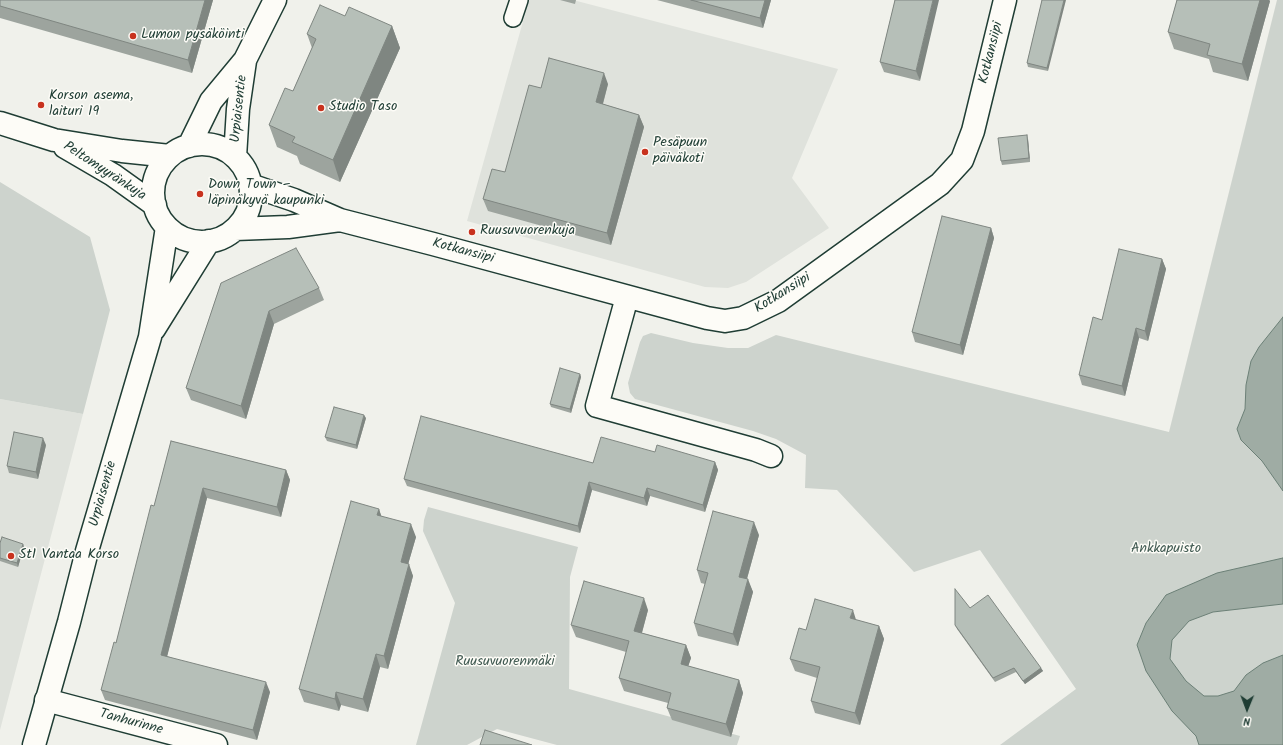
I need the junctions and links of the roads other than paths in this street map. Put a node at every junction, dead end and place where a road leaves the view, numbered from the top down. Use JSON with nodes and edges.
{"nodes":[{"id":1,"x":275,"y":0,"type":"edge"},
{"id":2,"x":519,"y":0,"type":"edge"},
{"id":3,"x":1005,"y":0,"type":"edge"},
{"id":4,"x":513,"y":18,"type":"dead end"},
{"id":5,"x":245,"y":60,"type":"junction"},
{"id":6,"x":0,"y":123,"type":"edge"},
{"id":7,"x":54,"y":140,"type":"junction"},
{"id":8,"x":189,"y":146,"type":"junction"},
{"id":9,"x":170,"y":156,"type":"junction"},
{"id":10,"x":236,"y":158,"type":"junction"},
{"id":11,"x":250,"y":185,"type":"junction"},
{"id":12,"x":155,"y":205,"type":"junction"},
{"id":13,"x":340,"y":220,"type":"junction"},
{"id":14,"x":167,"y":227,"type":"junction"},
{"id":15,"x":235,"y":229,"type":"junction"},
{"id":16,"x":209,"y":241,"type":"junction"},
{"id":17,"x":627,"y":297,"type":"junction"},
{"id":18,"x":150,"y":337,"type":"junction"},
{"id":19,"x":771,"y":456,"type":"dead end"},
{"id":20,"x":46,"y":700,"type":"junction"},
{"id":21,"x":34,"y":745,"type":"edge"},
{"id":22,"x":216,"y":745,"type":"edge"}],
"edges":[{"from":1,"to":5,"type":"main road","name":"Urpiaisentie"},
{"from":2,"to":4,"type":"street"},
{"from":3,"to":17,"type":"main road","name":"Kotkansiipi"},
{"from":5,"to":8,"type":"main road","name":"Urpiaisentie"},
{"from":5,"to":10,"type":"main road","name":"Urpiaisentie"},
{"from":6,"to":7,"type":"main road","name":"Peltomyyränkuja"},
{"from":7,"to":9,"type":"main road","name":"Peltomyyränkuja"},
{"from":7,"to":12,"type":"main road","name":"Peltomyyränkuja"},
{"from":8,"to":9,"type":"main road","name":"Urpiaisentie"},
{"from":8,"to":10,"type":"main road","name":"Urpiaisentie"},
{"from":9,"to":12,"type":"main road","name":"Urpiaisentie"},
{"from":10,"to":11,"type":"main road","name":"Urpiaisentie"},
{"from":11,"to":13,"type":"main road","name":"Kotkansiipi"},
{"from":11,"to":15,"type":"main road","name":"Urpiaisentie"},
{"from":12,"to":14,"type":"main road","name":"Urpiaisentie"},
{"from":13,"to":15,"type":"main road","name":"Kotkansiipi"},
{"from":13,"to":17,"type":"main road","name":"Kotkansiipi"},
{"from":14,"to":16,"type":"main road","name":"Urpiaisentie"},
{"from":14,"to":18,"type":"main road","name":"Urpiaisentie"},
{"from":15,"to":16,"type":"main road","name":"Urpiaisentie"},
{"from":16,"to":18,"type":"main road","name":"Urpiaisentie"},
{"from":17,"to":19,"type":"main road"},
{"from":18,"to":20,"type":"main road","name":"Urpiaisentie"},
{"from":20,"to":21,"type":"main road","name":"Urpiaisentie"},
{"from":20,"to":22,"type":"main road","name":"Tanhurinne"}]}
